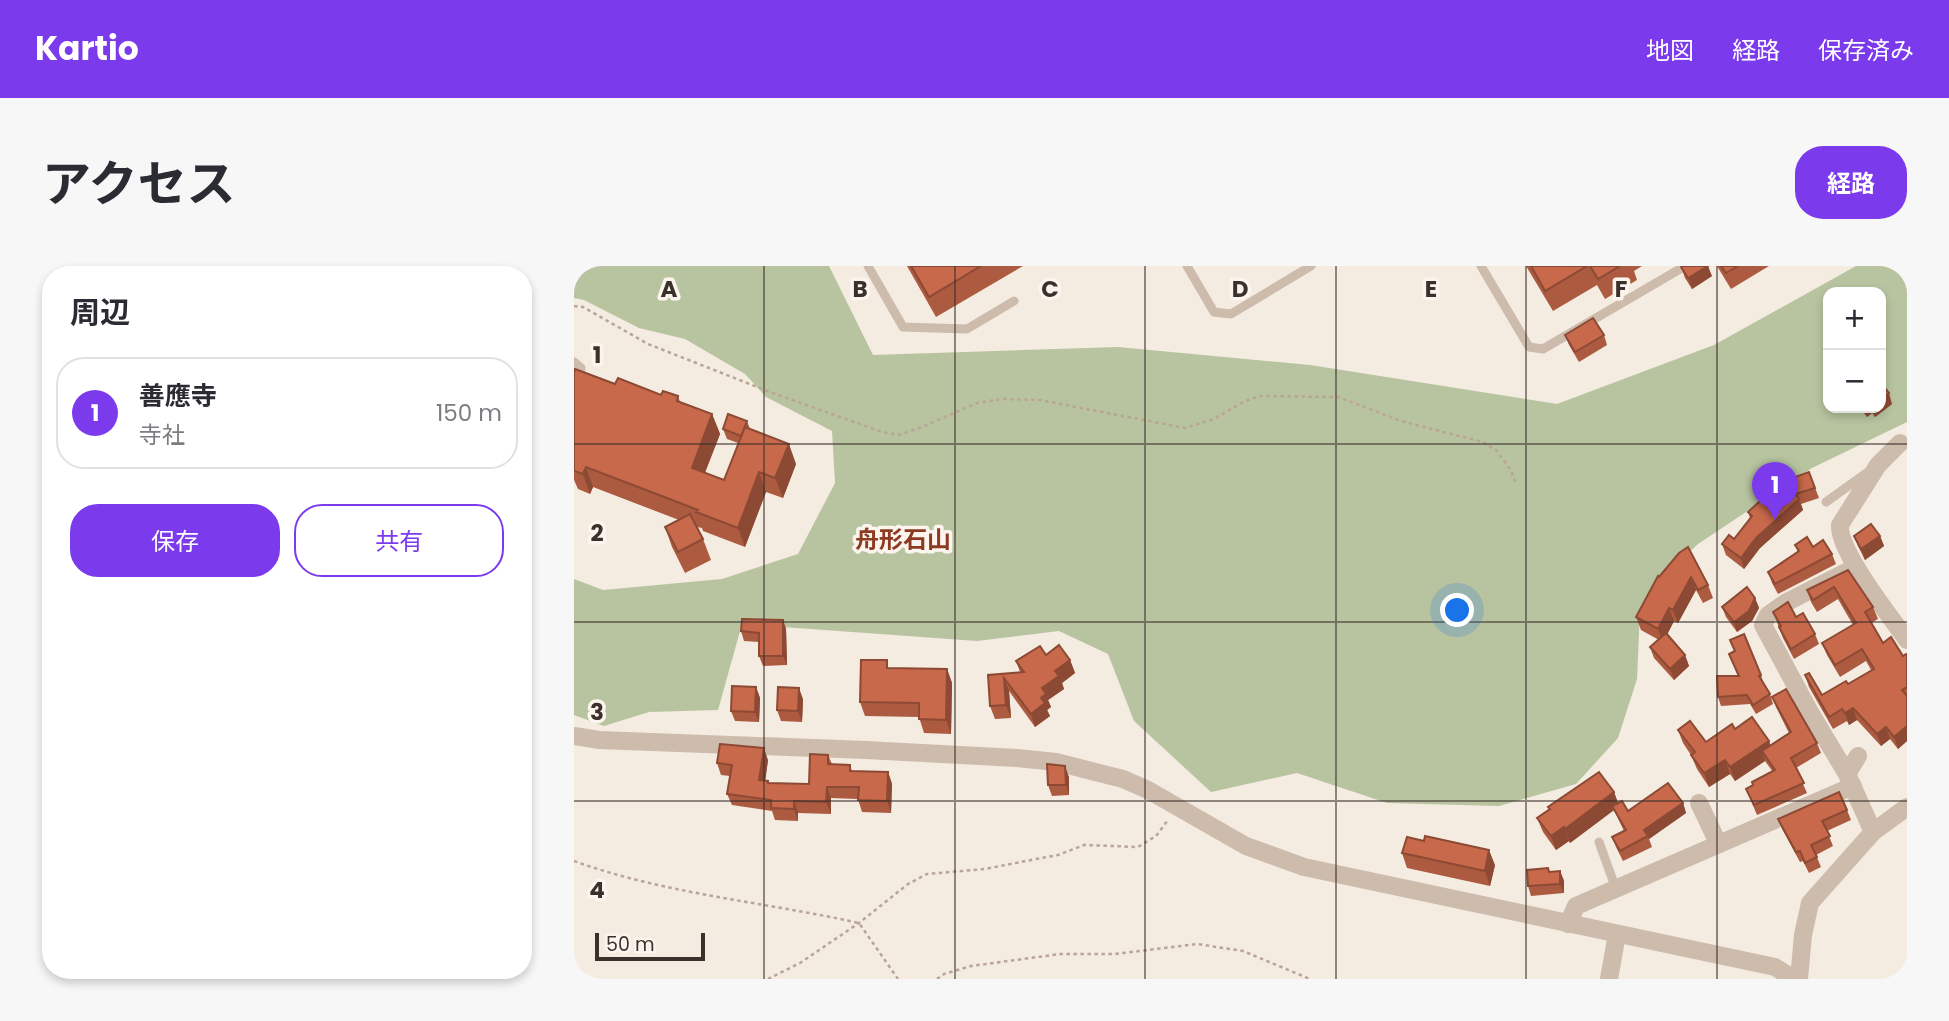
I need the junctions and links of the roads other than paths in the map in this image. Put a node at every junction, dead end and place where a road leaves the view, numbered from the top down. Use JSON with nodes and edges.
{"nodes":[{"id":1,"x":867,"y":266,"type":"edge"},
{"id":2,"x":1187,"y":266,"type":"edge"},
{"id":3,"x":1311,"y":266,"type":"edge"},
{"id":4,"x":1481,"y":266,"type":"edge"},
{"id":5,"x":1685,"y":266,"type":"edge"},
{"id":6,"x":1014,"y":301,"type":"dead end"},
{"id":7,"x":574,"y":362,"type":"edge"},
{"id":8,"x":579,"y":377,"type":"edge"},
{"id":9,"x":1899,"y":443,"type":"dead end"},
{"id":10,"x":1878,"y":465,"type":"junction"},
{"id":11,"x":1826,"y":502,"type":"dead end"},
{"id":12,"x":1856,"y":567,"type":"junction"},
{"id":13,"x":1907,"y":640,"type":"edge"},
{"id":14,"x":574,"y":736,"type":"edge"},
{"id":15,"x":1858,"y":756,"type":"dead end"},
{"id":16,"x":1850,"y":780,"type":"junction"},
{"id":17,"x":1699,"y":803,"type":"dead end"},
{"id":18,"x":1907,"y":807,"type":"edge"},
{"id":19,"x":1873,"y":832,"type":"junction"},
{"id":20,"x":1599,"y":842,"type":"dead end"},
{"id":21,"x":1718,"y":843,"type":"junction"},
{"id":22,"x":1616,"y":889,"type":"junction"},
{"id":23,"x":1568,"y":924,"type":"junction"},
{"id":24,"x":1617,"y":934,"type":"junction"},
{"id":25,"x":1609,"y":979,"type":"edge"},
{"id":26,"x":1796,"y":979,"type":"edge"}],
"edges":[{"from":1,"to":6,"type":"lane"},
{"from":2,"to":3,"type":"lane"},
{"from":4,"to":5,"type":"lane"},
{"from":7,"to":8,"type":"lane"},
{"from":9,"to":10,"type":"street"},
{"from":10,"to":11,"type":"lane"},
{"from":10,"to":12,"type":"street"},
{"from":12,"to":13,"type":"street"},
{"from":12,"to":16,"type":"street"},
{"from":14,"to":23,"type":"street"},
{"from":15,"to":16,"type":"street"},
{"from":16,"to":19,"type":"street"},
{"from":16,"to":21,"type":"street"},
{"from":17,"to":21,"type":"street"},
{"from":18,"to":19,"type":"street"},
{"from":19,"to":26,"type":"street"},
{"from":20,"to":22,"type":"lane"},
{"from":21,"to":22,"type":"street"},
{"from":22,"to":23,"type":"street"},
{"from":23,"to":24,"type":"street"},
{"from":24,"to":25,"type":"street"},
{"from":24,"to":26,"type":"street"}]}
